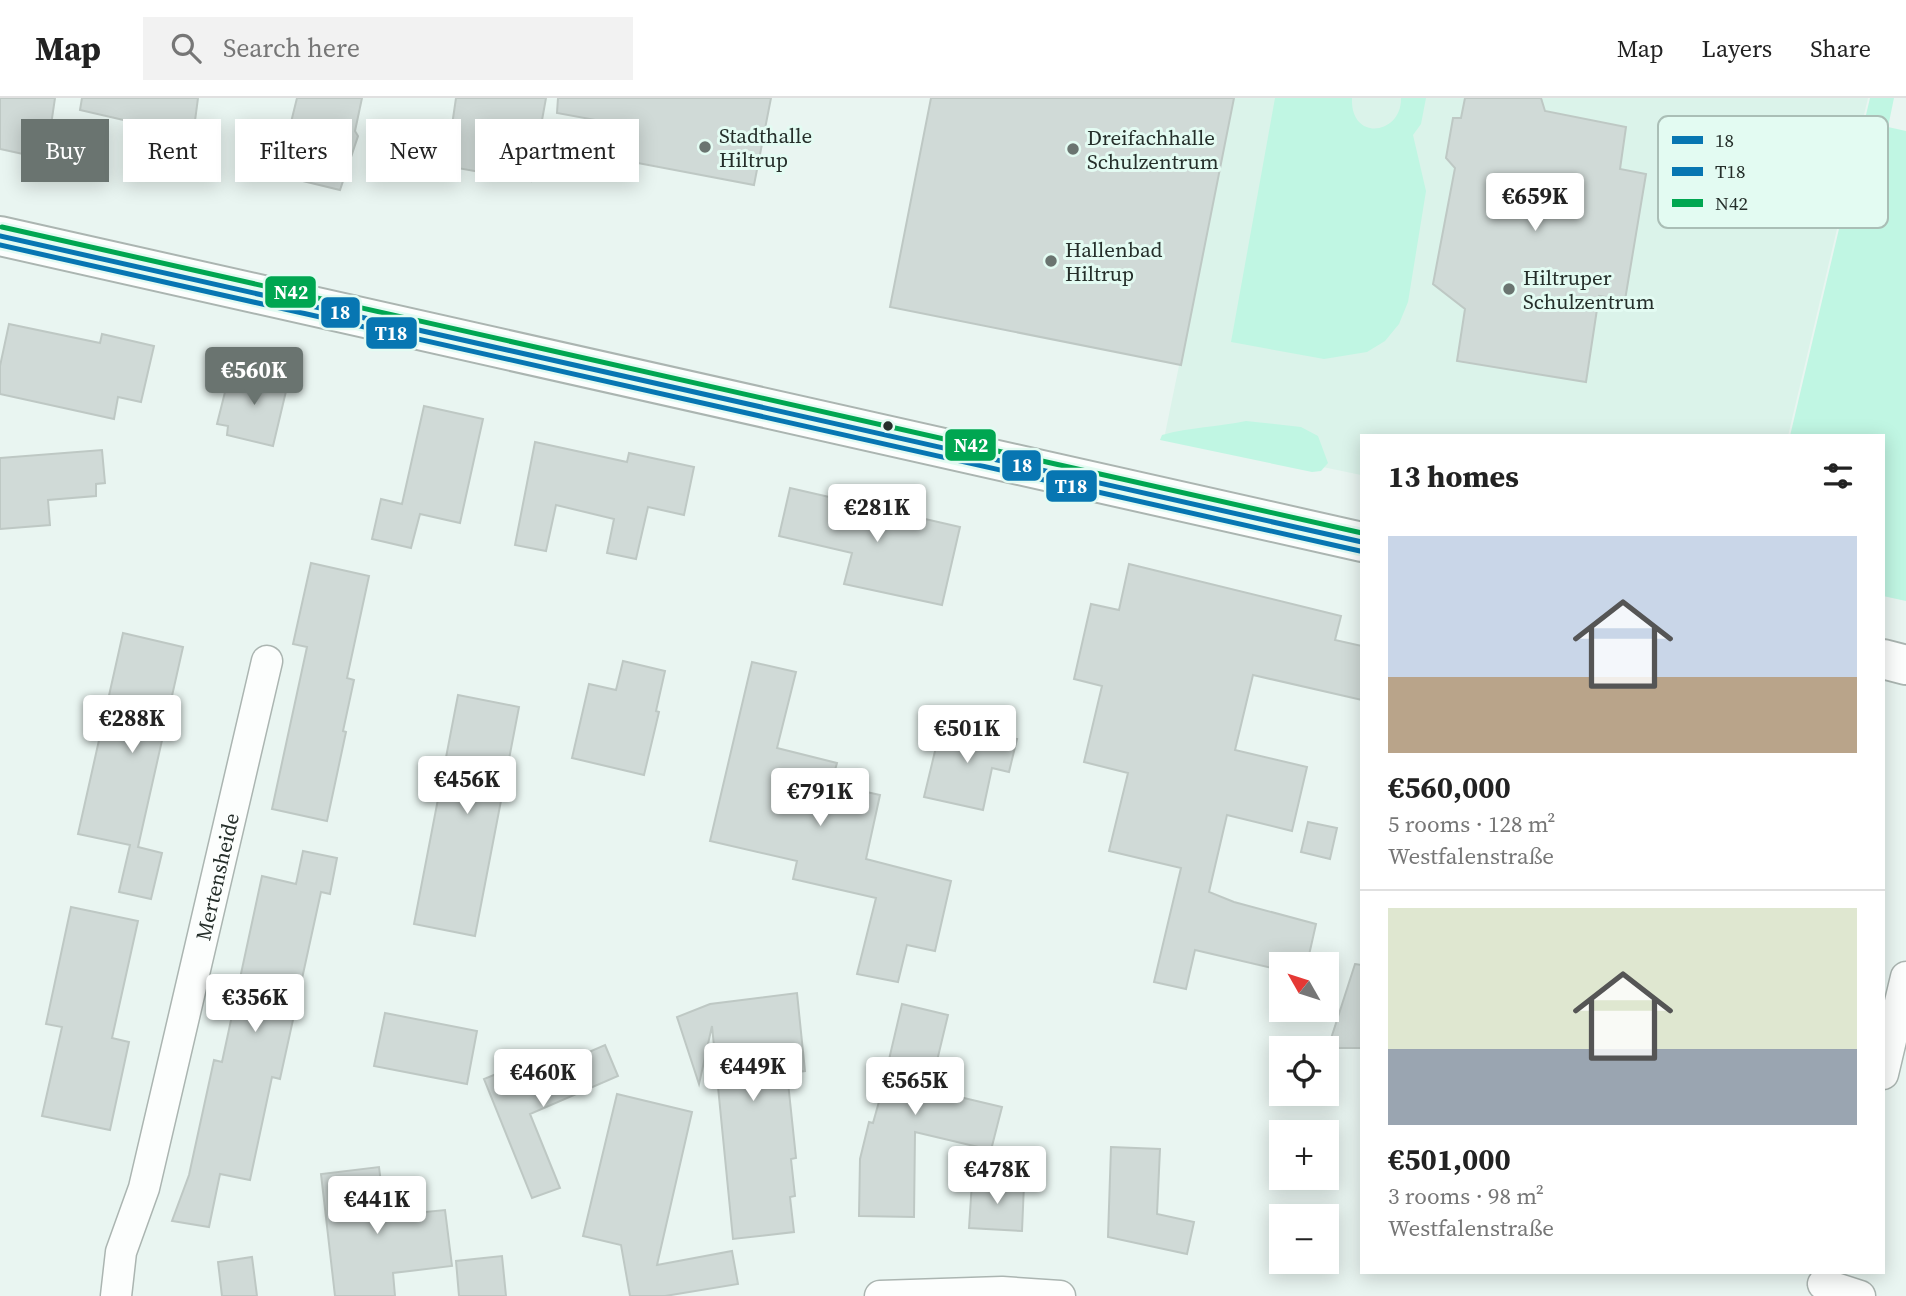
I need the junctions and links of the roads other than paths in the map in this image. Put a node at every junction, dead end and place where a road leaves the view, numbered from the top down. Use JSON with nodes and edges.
{"nodes":[{"id":1,"x":0,"y":236,"type":"edge"},
{"id":2,"x":1360,"y":542,"type":"edge"},
{"id":3,"x":1885,"y":659,"type":"edge"},
{"id":4,"x":267,"y":661,"type":"dead end"},
{"id":5,"x":1906,"y":664,"type":"edge"},
{"id":6,"x":1906,"y":977,"type":"edge"},
{"id":7,"x":1885,"y":1066,"type":"edge"},
{"id":8,"x":1823,"y":1284,"type":"edge"},
{"id":9,"x":116,"y":1296,"type":"edge"},
{"id":10,"x":880,"y":1296,"type":"edge"},
{"id":11,"x":1060,"y":1296,"type":"edge"},
{"id":12,"x":1860,"y":1296,"type":"edge"}],
"edges":[{"from":1,"to":2,"type":"main road"},
{"from":3,"to":5,"type":"main road"},
{"from":4,"to":9,"type":"street","name":"Mertensheide"},
{"from":6,"to":7,"type":"street"},
{"from":8,"to":12,"type":"street"},
{"from":10,"to":11,"type":"street"}]}
